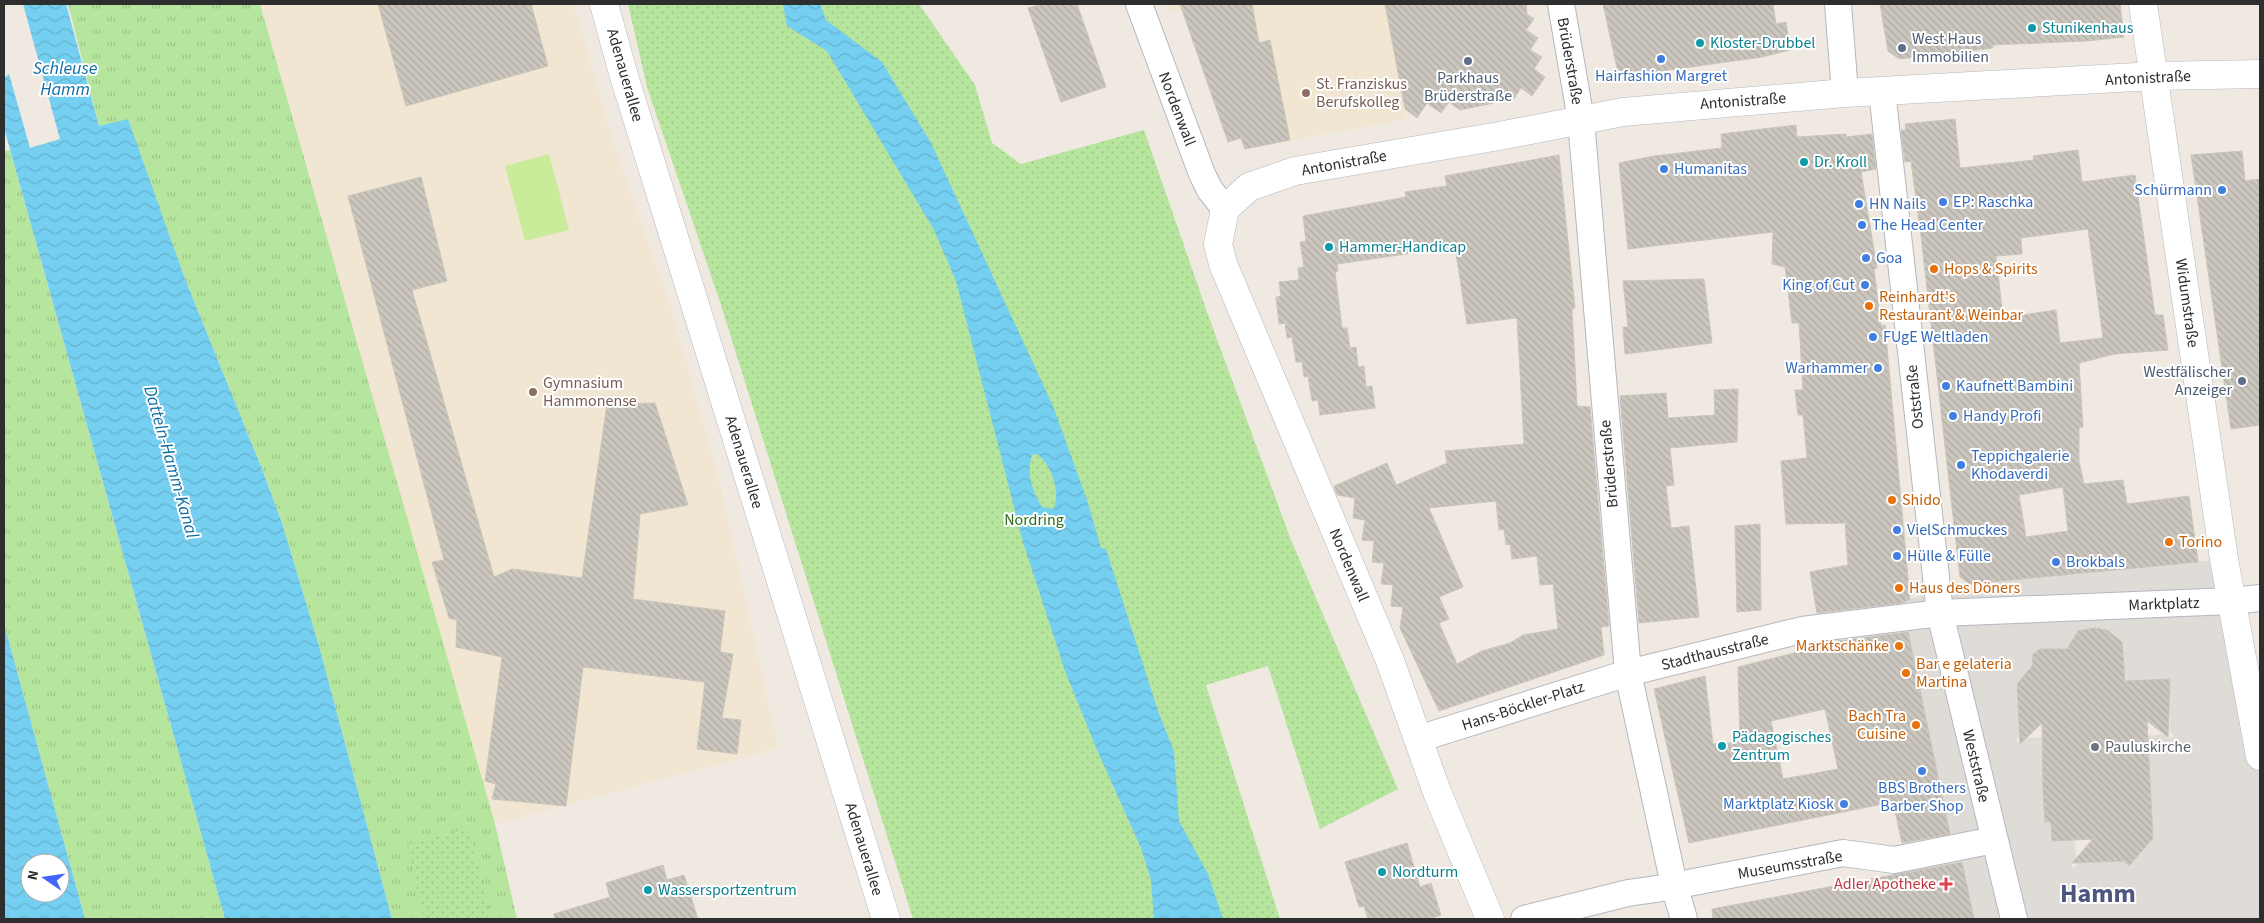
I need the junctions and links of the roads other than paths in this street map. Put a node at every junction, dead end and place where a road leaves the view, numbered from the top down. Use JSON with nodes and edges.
{"nodes":[{"id":1,"x":604,"y":4,"type":"edge"},
{"id":2,"x":1139,"y":4,"type":"edge"},
{"id":3,"x":1561,"y":4,"type":"edge"},
{"id":4,"x":1838,"y":4,"type":"edge"},
{"id":5,"x":2143,"y":4,"type":"edge"},
{"id":6,"x":2260,"y":74,"type":"edge"},
{"id":7,"x":2155,"y":76,"type":"junction"},
{"id":8,"x":1882,"y":91,"type":"junction"},
{"id":9,"x":1845,"y":93,"type":"junction"},
{"id":10,"x":1581,"y":120,"type":"junction"},
{"id":11,"x":1231,"y":203,"type":"junction"},
{"id":12,"x":2260,"y":598,"type":"edge"},
{"id":13,"x":2231,"y":602,"type":"junction"},
{"id":14,"x":1940,"y":613,"type":"junction"},
{"id":15,"x":1628,"y":673,"type":"junction"},
{"id":16,"x":1418,"y":739,"type":"junction"},
{"id":17,"x":2260,"y":756,"type":"edge"},
{"id":18,"x":1994,"y":840,"type":"junction"},
{"id":19,"x":1674,"y":885,"type":"junction"},
{"id":20,"x":1495,"y":917,"type":"edge"},
{"id":21,"x":886,"y":919,"type":"edge"},
{"id":22,"x":1524,"y":919,"type":"edge"},
{"id":23,"x":1684,"y":919,"type":"edge"},
{"id":24,"x":2014,"y":919,"type":"edge"}],
"edges":[{"from":1,"to":21,"type":"main road","name":"Adenauerallee"},
{"from":2,"to":11,"type":"street","name":"Nordenwall"},
{"from":3,"to":10,"type":"street","name":"Brüderstraße"},
{"from":4,"to":9,"type":"street"},
{"from":5,"to":7,"type":"main road","name":"Widumstraße"},
{"from":6,"to":7,"type":"main road","name":"Antonistraße"},
{"from":7,"to":8,"type":"main road","name":"Antonistraße"},
{"from":7,"to":13,"type":"main road","name":"Widumstraße"},
{"from":8,"to":9,"type":"main road","name":"Antonistraße"},
{"from":8,"to":14,"type":"street","name":"Oststraße"},
{"from":9,"to":10,"type":"main road","name":"Antonistraße"},
{"from":10,"to":11,"type":"main road","name":"Antonistraße"},
{"from":10,"to":15,"type":"street","name":"Brüderstraße"},
{"from":11,"to":16,"type":"main road","name":"Nordenwall"},
{"from":12,"to":13,"type":"street","name":"Marktplatz"},
{"from":13,"to":14,"type":"street","name":"Marktplatz"},
{"from":13,"to":17,"type":"main road"},
{"from":14,"to":15,"type":"street","name":"Stadthausstraße"},
{"from":14,"to":18,"type":"street","name":"Weststraße"},
{"from":15,"to":16,"type":"street","name":"Hans-Böckler-Platz"},
{"from":15,"to":19,"type":"street","name":"Brüderstraße"},
{"from":16,"to":20,"type":"main road","name":"Nordenwall"},
{"from":18,"to":19,"type":"street","name":"Museumsstraße"},
{"from":18,"to":24,"type":"street","name":"Weststraße"},
{"from":19,"to":22,"type":"street"},
{"from":19,"to":23,"type":"street","name":"Brüderstraße"}]}
